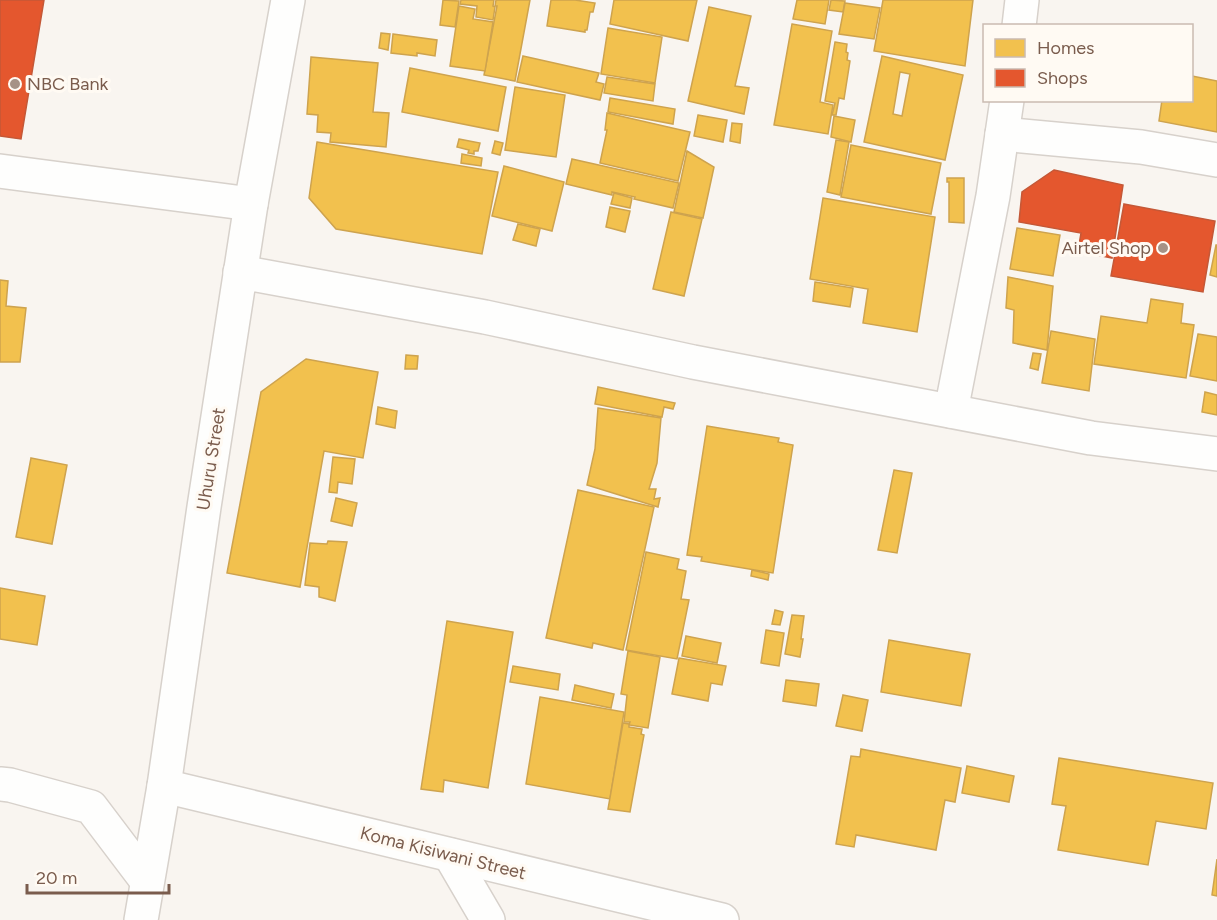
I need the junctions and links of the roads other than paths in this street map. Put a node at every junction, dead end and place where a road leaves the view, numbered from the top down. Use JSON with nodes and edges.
{"nodes":[{"id":1,"x":288,"y":0,"type":"edge"},
{"id":2,"x":1022,"y":0,"type":"edge"},
{"id":3,"x":1019,"y":24,"type":"edge"},
{"id":4,"x":1007,"y":102,"type":"edge"},
{"id":5,"x":1002,"y":134,"type":"junction"},
{"id":6,"x":1217,"y":160,"type":"edge"},
{"id":7,"x":0,"y":171,"type":"edge"},
{"id":8,"x":251,"y":204,"type":"junction"},
{"id":9,"x":240,"y":272,"type":"junction"},
{"id":10,"x":951,"y":411,"type":"junction"},
{"id":11,"x":1217,"y":454,"type":"edge"},
{"id":12,"x":0,"y":784,"type":"edge"},
{"id":13,"x":164,"y":786,"type":"junction"},
{"id":14,"x":450,"y":855,"type":"junction"},
{"id":15,"x":147,"y":881,"type":"junction"},
{"id":16,"x":141,"y":920,"type":"edge"},
{"id":17,"x":489,"y":920,"type":"edge"},
{"id":18,"x":722,"y":920,"type":"edge"}],
"edges":[{"from":1,"to":8,"type":"street","name":"Uhuru Street"},
{"from":2,"to":3,"type":"street"},
{"from":4,"to":5,"type":"street"},
{"from":5,"to":6,"type":"street"},
{"from":5,"to":10,"type":"street"},
{"from":7,"to":8,"type":"street"},
{"from":8,"to":9,"type":"street","name":"Uhuru Street"},
{"from":9,"to":10,"type":"street"},
{"from":9,"to":13,"type":"street","name":"Uhuru Street"},
{"from":10,"to":11,"type":"street"},
{"from":12,"to":15,"type":"street"},
{"from":13,"to":14,"type":"street","name":"Koma Kisiwani Street"},
{"from":13,"to":15,"type":"street","name":"Uhuru Street"},
{"from":14,"to":17,"type":"street"},
{"from":14,"to":18,"type":"street","name":"Koma Kisiwani Street"},
{"from":15,"to":16,"type":"street","name":"Uhuru Street"}]}
